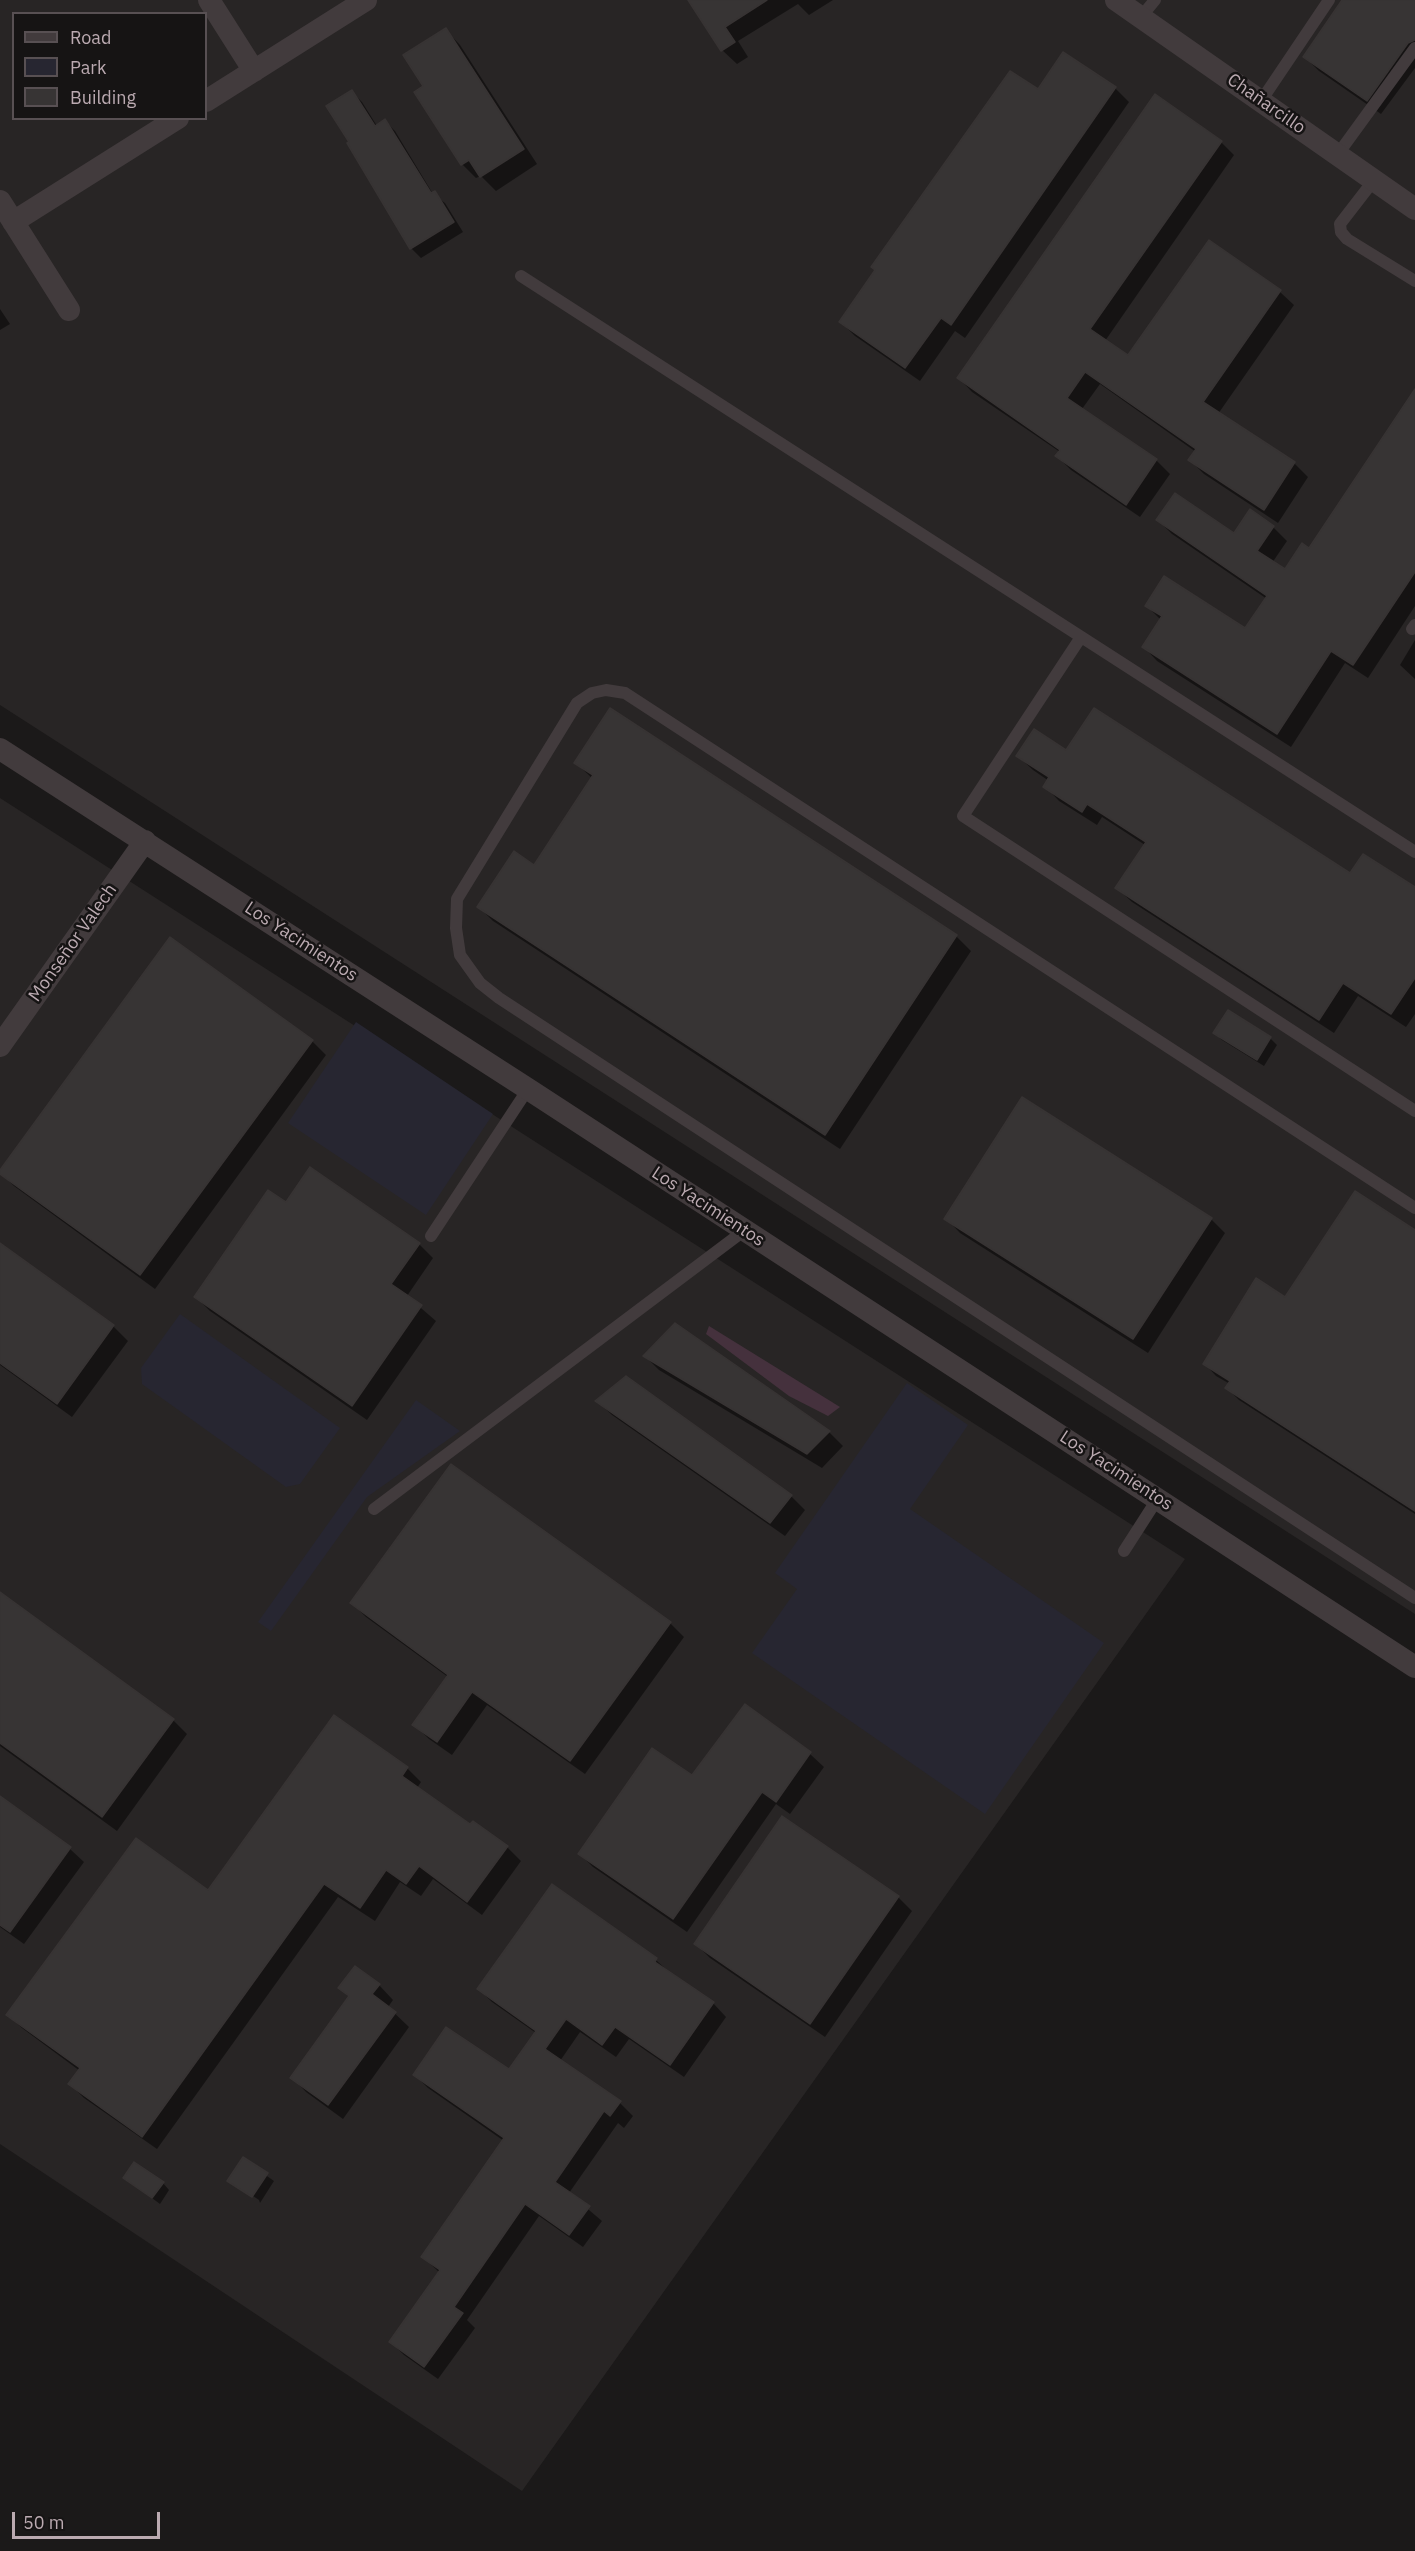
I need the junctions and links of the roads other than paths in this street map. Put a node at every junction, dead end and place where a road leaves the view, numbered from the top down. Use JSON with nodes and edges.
{"nodes":[{"id":1,"x":210,"y":0,"type":"edge"},
{"id":2,"x":366,"y":0,"type":"edge"},
{"id":3,"x":1116,"y":0,"type":"edge"},
{"id":4,"x":1329,"y":0,"type":"edge"},
{"id":5,"x":1148,"y":9,"type":"edge"},
{"id":6,"x":1415,"y":48,"type":"edge"},
{"id":7,"x":254,"y":71,"type":"junction"},
{"id":8,"x":207,"y":100,"type":"edge"},
{"id":9,"x":1261,"y":101,"type":"junction"},
{"id":10,"x":175,"y":120,"type":"edge"},
{"id":11,"x":1338,"y":154,"type":"junction"},
{"id":12,"x":1374,"y":180,"type":"junction"},
{"id":13,"x":0,"y":201,"type":"edge"},
{"id":14,"x":1415,"y":208,"type":"edge"},
{"id":15,"x":14,"y":222,"type":"junction"},
{"id":16,"x":521,"y":276,"type":"dead end"},
{"id":17,"x":1415,"y":281,"type":"edge"},
{"id":18,"x":69,"y":310,"type":"dead end"},
{"id":19,"x":1081,"y":637,"type":"junction"},
{"id":20,"x":0,"y":749,"type":"edge"},
{"id":21,"x":145,"y":841,"type":"junction"},
{"id":22,"x":1415,"y":852,"type":"edge"},
{"id":23,"x":0,"y":1046,"type":"edge"},
{"id":24,"x":528,"y":1089,"type":"junction"},
{"id":25,"x":1415,"y":1111,"type":"edge"},
{"id":26,"x":1415,"y":1208,"type":"edge"},
{"id":27,"x":745,"y":1230,"type":"junction"},
{"id":28,"x":431,"y":1236,"type":"dead end"},
{"id":29,"x":1158,"y":1498,"type":"junction"},
{"id":30,"x":374,"y":1509,"type":"dead end"},
{"id":31,"x":1124,"y":1551,"type":"dead end"},
{"id":32,"x":1415,"y":1598,"type":"edge"},
{"id":33,"x":1415,"y":1667,"type":"edge"}],
"edges":[{"from":1,"to":7,"type":"street"},
{"from":2,"to":7,"type":"street"},
{"from":3,"to":5,"type":"street","name":"Chañarcillo"},
{"from":4,"to":9,"type":"lane"},
{"from":5,"to":9,"type":"street","name":"Chañarcillo"},
{"from":6,"to":11,"type":"lane"},
{"from":7,"to":8,"type":"street"},
{"from":9,"to":11,"type":"street","name":"Chañarcillo"},
{"from":10,"to":15,"type":"street"},
{"from":11,"to":12,"type":"street","name":"Chañarcillo"},
{"from":12,"to":14,"type":"street","name":"Chañarcillo"},
{"from":12,"to":17,"type":"lane"},
{"from":13,"to":15,"type":"street"},
{"from":15,"to":18,"type":"street"},
{"from":16,"to":19,"type":"lane"},
{"from":19,"to":22,"type":"lane"},
{"from":19,"to":25,"type":"lane"},
{"from":20,"to":21,"type":"street","name":"Los Yacimientos"},
{"from":21,"to":23,"type":"street","name":"Monseñor Valech"},
{"from":21,"to":24,"type":"street","name":"Los Yacimientos"},
{"from":24,"to":27,"type":"street","name":"Los Yacimientos"},
{"from":24,"to":28,"type":"lane"},
{"from":26,"to":32,"type":"lane"},
{"from":27,"to":29,"type":"street","name":"Los Yacimientos"},
{"from":27,"to":30,"type":"lane"},
{"from":29,"to":31,"type":"lane"},
{"from":29,"to":33,"type":"street","name":"Los Yacimientos"}]}
